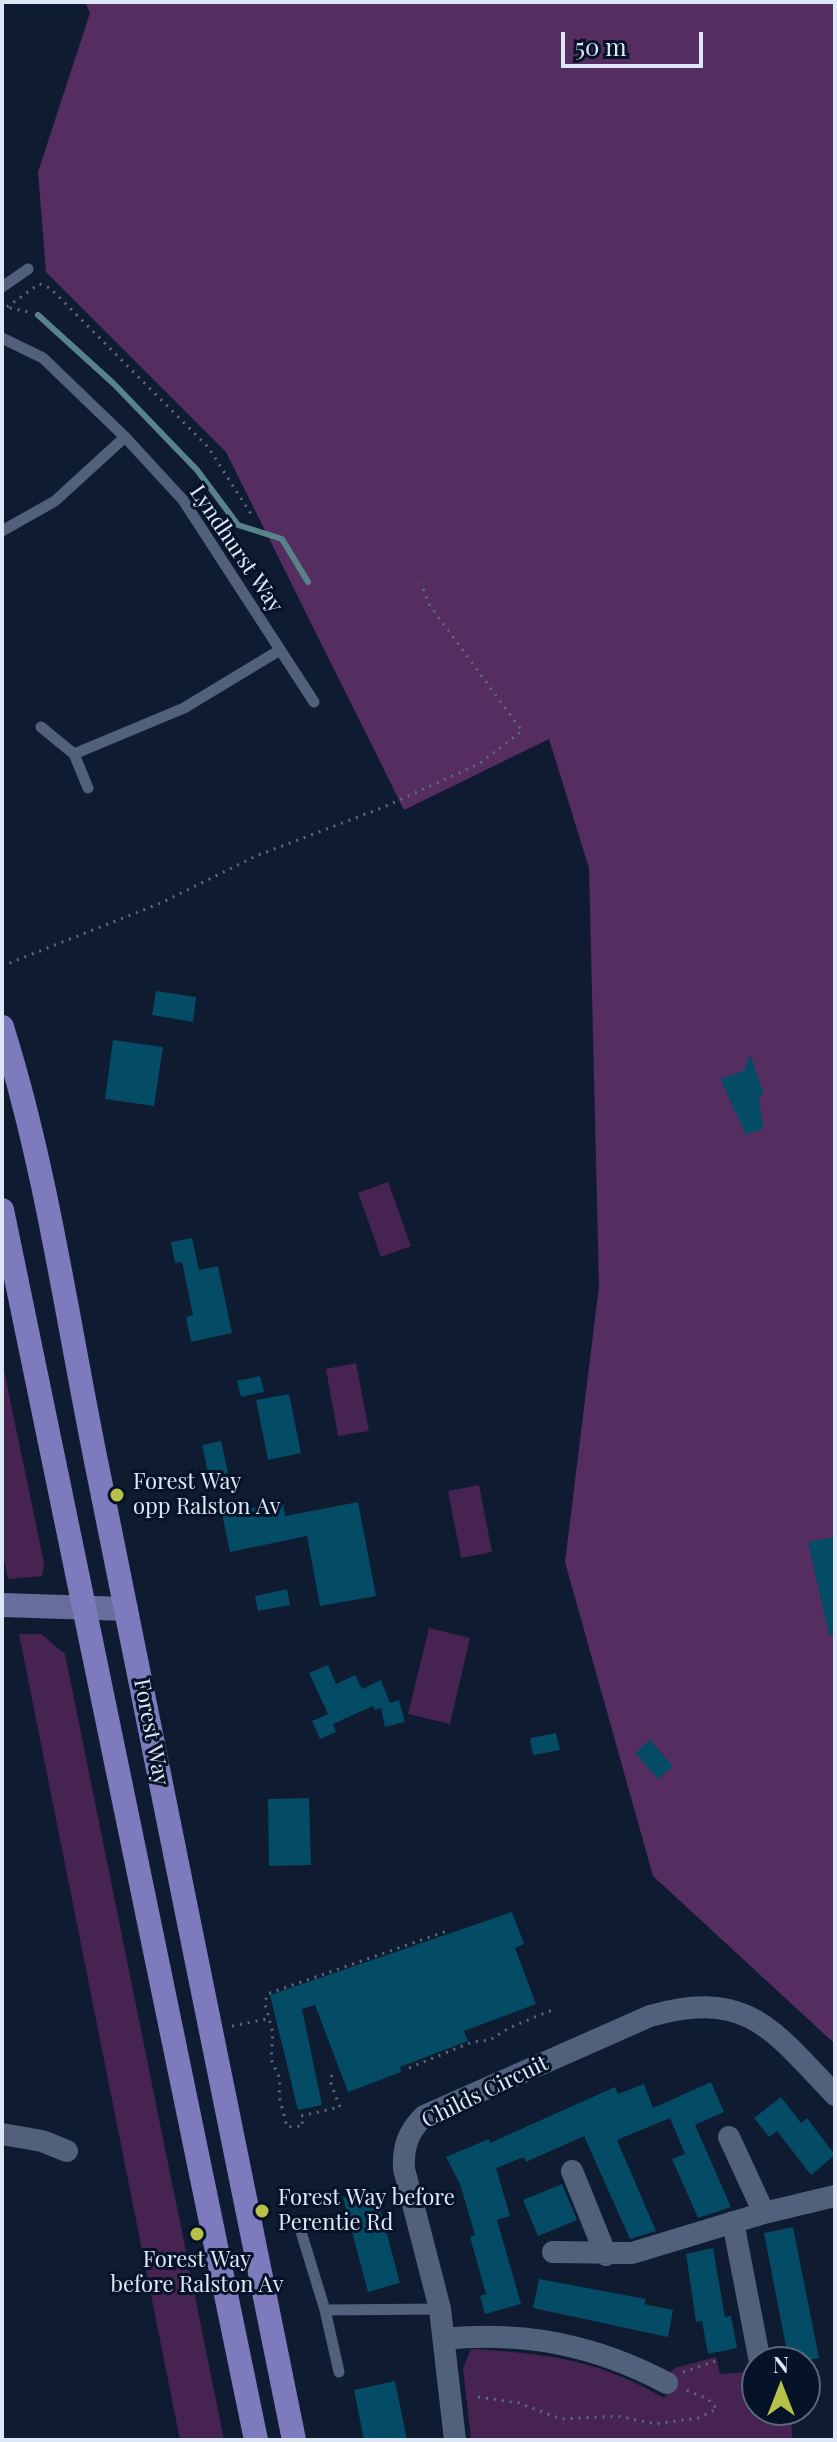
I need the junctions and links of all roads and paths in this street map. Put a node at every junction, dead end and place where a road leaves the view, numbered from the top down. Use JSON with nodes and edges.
{"nodes":[{"id":1,"x":28,"y":269,"type":"dead end"},
{"id":2,"x":2,"y":287,"type":"edge"},
{"id":3,"x":5,"y":306,"type":"edge"},
{"id":4,"x":33,"y":313,"type":"dead end"},
{"id":5,"x":2,"y":338,"type":"edge"},
{"id":6,"x":125,"y":437,"type":"junction"},
{"id":7,"x":251,"y":514,"type":"dead end"},
{"id":8,"x":2,"y":531,"type":"edge"},
{"id":9,"x":421,"y":583,"type":"dead end"},
{"id":10,"x":280,"y":650,"type":"junction"},
{"id":11,"x":314,"y":702,"type":"dead end"},
{"id":12,"x":41,"y":727,"type":"dead end"},
{"id":13,"x":74,"y":754,"type":"junction"},
{"id":14,"x":88,"y":788,"type":"dead end"},
{"id":15,"x":2,"y":966,"type":"edge"},
{"id":16,"x":2,"y":1027,"type":"edge"},
{"id":17,"x":2,"y":1210,"type":"edge"},
{"id":18,"x":2,"y":1605,"type":"edge"},
{"id":19,"x":86,"y":1608,"type":"junction"},
{"id":20,"x":126,"y":1609,"type":"junction"},
{"id":21,"x":450,"y":1930,"type":"dead end"},
{"id":22,"x":552,"y":2010,"type":"dead end"},
{"id":23,"x":267,"y":2019,"type":"junction"},
{"id":24,"x":230,"y":2026,"type":"dead end"},
{"id":25,"x":409,"y":2068,"type":"dead end"},
{"id":26,"x":332,"y":2075,"type":"dead end"},
{"id":27,"x":835,"y":2095,"type":"edge"},
{"id":28,"x":2,"y":2134,"type":"edge"},
{"id":29,"x":729,"y":2137,"type":"dead end"},
{"id":30,"x":67,"y":2151,"type":"dead end"},
{"id":31,"x":572,"y":2171,"type":"dead end"},
{"id":32,"x":835,"y":2196,"type":"edge"},
{"id":33,"x":764,"y":2213,"type":"junction"},
{"id":34,"x":298,"y":2222,"type":"dead end"},
{"id":35,"x":733,"y":2222,"type":"junction"},
{"id":36,"x":553,"y":2252,"type":"dead end"},
{"id":37,"x":606,"y":2255,"type":"junction"},
{"id":38,"x":440,"y":2309,"type":"junction"},
{"id":39,"x":325,"y":2310,"type":"junction"},
{"id":40,"x":444,"y":2339,"type":"junction"},
{"id":41,"x":757,"y":2346,"type":"edge"},
{"id":42,"x":716,"y":2361,"type":"dead end"},
{"id":43,"x":339,"y":2372,"type":"dead end"},
{"id":44,"x":673,"y":2378,"type":"junction"},
{"id":45,"x":478,"y":2397,"type":"dead end"},
{"id":46,"x":256,"y":2440,"type":"edge"},
{"id":47,"x":294,"y":2440,"type":"edge"},
{"id":48,"x":455,"y":2440,"type":"edge"}],
"edges":[{"from":1,"to":2,"type":"lane"},
{"from":3,"to":4,"type":"path"},
{"from":3,"to":7,"type":"path"},
{"from":5,"to":6,"type":"lane","name":"Lyndhurst Way"},
{"from":6,"to":8,"type":"lane"},
{"from":6,"to":10,"type":"lane","name":"Lyndhurst Way"},
{"from":9,"to":15,"type":"path"},
{"from":10,"to":11,"type":"lane","name":"Lyndhurst Way"},
{"from":10,"to":13,"type":"lane"},
{"from":12,"to":13,"type":"lane"},
{"from":13,"to":14,"type":"lane"},
{"from":16,"to":20,"type":"main road","name":"Forest Way"},
{"from":17,"to":19,"type":"main road","name":"Forest Way"},
{"from":18,"to":19,"type":"street"},
{"from":19,"to":20,"type":"street"},
{"from":19,"to":46,"type":"main road","name":"Forest Way"},
{"from":20,"to":47,"type":"main road","name":"Forest Way"},
{"from":21,"to":23,"type":"path"},
{"from":22,"to":25,"type":"path"},
{"from":23,"to":24,"type":"path"},
{"from":23,"to":26,"type":"path"},
{"from":27,"to":38,"type":"street","name":"Childs Circuit"},
{"from":28,"to":30,"type":"street"},
{"from":29,"to":33,"type":"street"},
{"from":31,"to":37,"type":"street"},
{"from":32,"to":33,"type":"street"},
{"from":33,"to":35,"type":"street"},
{"from":34,"to":39,"type":"lane"},
{"from":35,"to":37,"type":"street"},
{"from":35,"to":41,"type":"street"},
{"from":36,"to":37,"type":"street"},
{"from":38,"to":39,"type":"lane"},
{"from":38,"to":40,"type":"street","name":"Childs Circuit"},
{"from":39,"to":43,"type":"lane"},
{"from":40,"to":44,"type":"street"},
{"from":40,"to":48,"type":"street","name":"Childs Circuit"},
{"from":42,"to":44,"type":"path"},
{"from":44,"to":45,"type":"path"}]}
